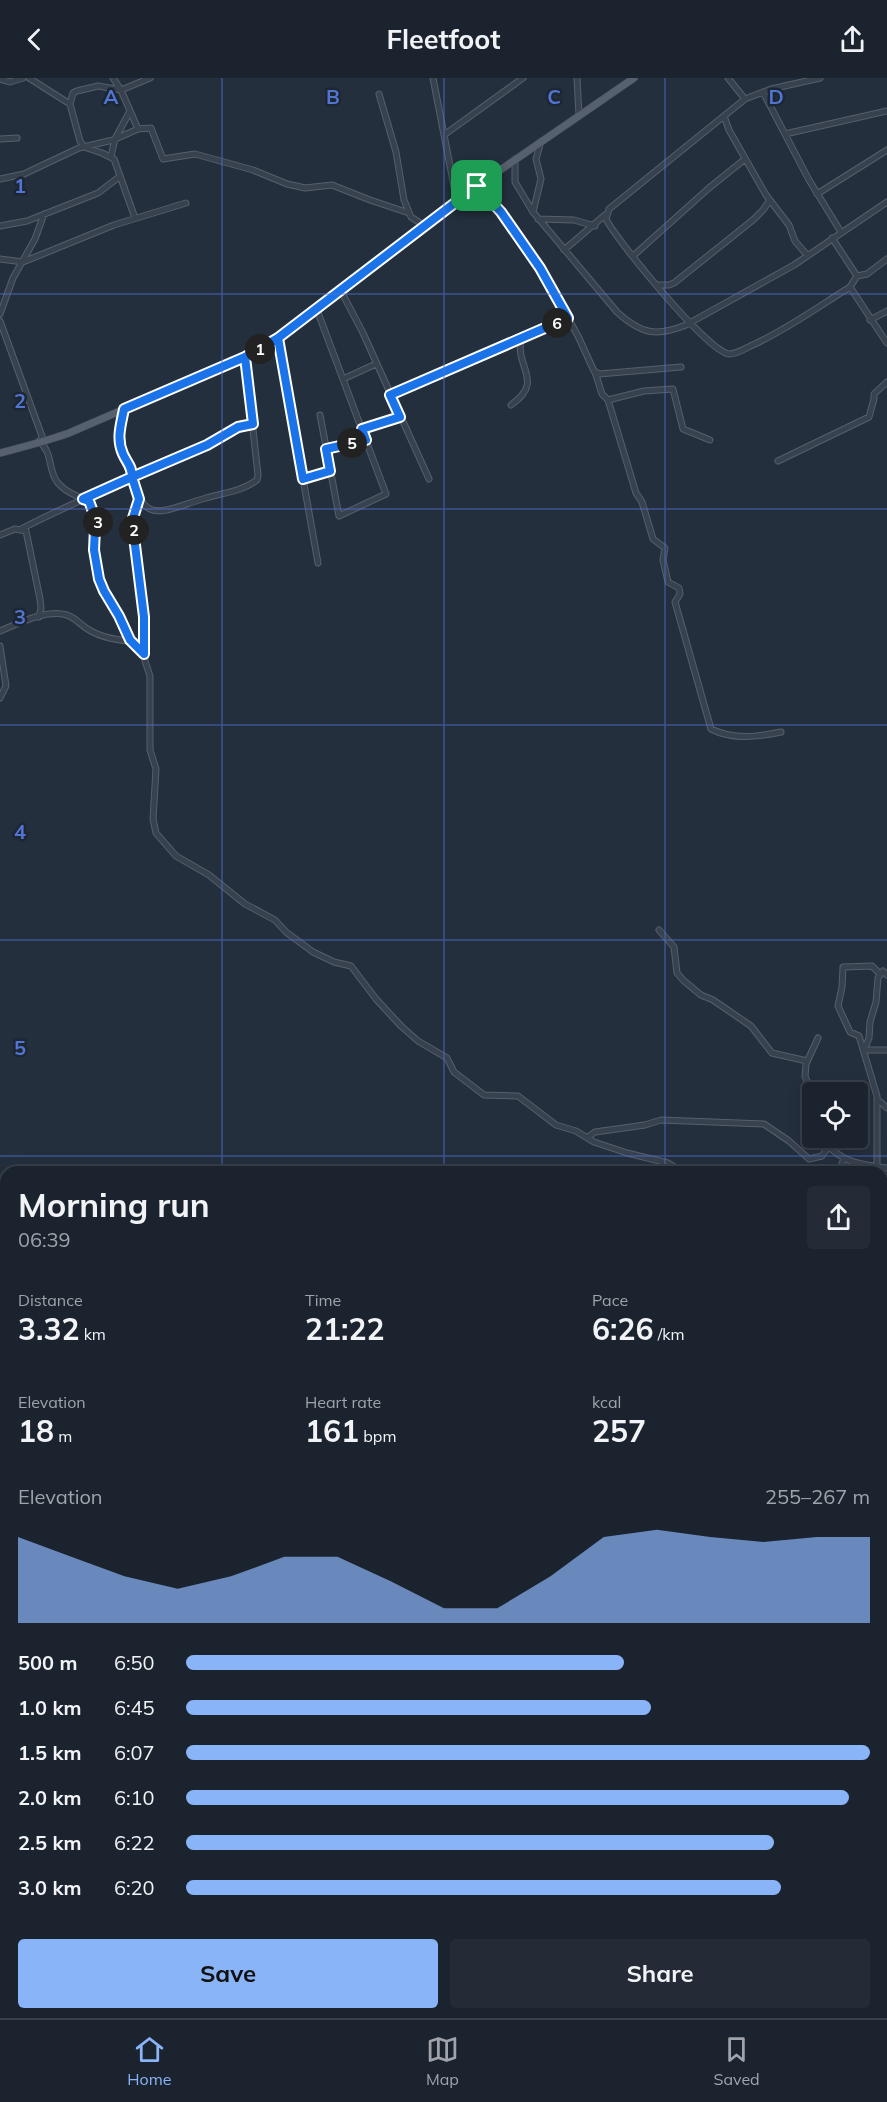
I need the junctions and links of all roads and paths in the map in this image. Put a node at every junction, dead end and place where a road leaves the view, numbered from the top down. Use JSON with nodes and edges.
{"nodes":[{"id":1,"x":23,"y":78,"type":"edge"},
{"id":2,"x":29,"y":78,"type":"edge"},
{"id":3,"x":113,"y":78,"type":"edge"},
{"id":4,"x":150,"y":78,"type":"edge"},
{"id":5,"x":433,"y":78,"type":"edge"},
{"id":6,"x":523,"y":78,"type":"edge"},
{"id":7,"x":577,"y":78,"type":"edge"},
{"id":8,"x":634,"y":78,"type":"edge"},
{"id":9,"x":728,"y":78,"type":"edge"},
{"id":10,"x":820,"y":78,"type":"edge"},
{"id":11,"x":0,"y":80,"type":"edge"},
{"id":12,"x":121,"y":90,"type":"junction"},
{"id":13,"x":763,"y":92,"type":"junction"},
{"id":14,"x":380,"y":94,"type":"dead end"},
{"id":15,"x":745,"y":99,"type":"junction"},
{"id":16,"x":70,"y":104,"type":"junction"},
{"id":17,"x":130,"y":111,"type":"junction"},
{"id":18,"x":887,"y":111,"type":"edge"},
{"id":19,"x":579,"y":115,"type":"junction"},
{"id":20,"x":724,"y":116,"type":"junction"},
{"id":21,"x":138,"y":129,"type":"junction"},
{"id":22,"x":784,"y":134,"type":"junction"},
{"id":23,"x":444,"y":135,"type":"junction"},
{"id":24,"x":17,"y":138,"type":"dead end"},
{"id":25,"x":0,"y":139,"type":"edge"},
{"id":26,"x":115,"y":139,"type":"junction"},
{"id":27,"x":541,"y":141,"type":"junction"},
{"id":28,"x":84,"y":147,"type":"junction"},
{"id":29,"x":887,"y":150,"type":"edge"},
{"id":30,"x":111,"y":156,"type":"junction"},
{"id":31,"x":515,"y":159,"type":"junction"},
{"id":32,"x":745,"y":159,"type":"junction"},
{"id":33,"x":119,"y":177,"type":"junction"},
{"id":34,"x":0,"y":179,"type":"edge"},
{"id":35,"x":477,"y":186,"type":"junction"},
{"id":36,"x":818,"y":194,"type":"junction"},
{"id":37,"x":770,"y":200,"type":"junction"},
{"id":38,"x":457,"y":202,"type":"junction"},
{"id":39,"x":887,"y":202,"type":"edge"},
{"id":40,"x":186,"y":204,"type":"dead end"},
{"id":41,"x":533,"y":212,"type":"junction"},
{"id":42,"x":409,"y":213,"type":"junction"},
{"id":43,"x":44,"y":214,"type":"junction"},
{"id":44,"x":606,"y":215,"type":"junction"},
{"id":45,"x":135,"y":218,"type":"junction"},
{"id":46,"x":538,"y":219,"type":"junction"},
{"id":47,"x":0,"y":226,"type":"edge"},
{"id":48,"x":426,"y":226,"type":"junction"},
{"id":49,"x":595,"y":226,"type":"junction"},
{"id":50,"x":842,"y":232,"type":"junction"},
{"id":51,"x":832,"y":238,"type":"junction"},
{"id":52,"x":564,"y":250,"type":"junction"},
{"id":53,"x":807,"y":255,"type":"junction"},
{"id":54,"x":633,"y":256,"type":"junction"},
{"id":55,"x":0,"y":259,"type":"edge"},
{"id":56,"x":887,"y":259,"type":"edge"},
{"id":57,"x":23,"y":262,"type":"junction"},
{"id":58,"x":857,"y":276,"type":"junction"},
{"id":59,"x":656,"y":285,"type":"junction"},
{"id":60,"x":669,"y":285,"type":"junction"},
{"id":61,"x":850,"y":287,"type":"junction"},
{"id":62,"x":341,"y":291,"type":"junction"},
{"id":63,"x":669,"y":300,"type":"junction"},
{"id":64,"x":316,"y":310,"type":"junction"},
{"id":65,"x":887,"y":311,"type":"edge"},
{"id":66,"x":0,"y":314,"type":"edge"},
{"id":67,"x":568,"y":318,"type":"junction"},
{"id":68,"x":870,"y":320,"type":"junction"},
{"id":69,"x":0,"y":321,"type":"edge"},
{"id":70,"x":691,"y":322,"type":"junction"},
{"id":71,"x":278,"y":338,"type":"junction"},
{"id":72,"x":521,"y":339,"type":"junction"},
{"id":73,"x":887,"y":343,"type":"edge"},
{"id":74,"x":245,"y":357,"type":"junction"},
{"id":75,"x":376,"y":364,"type":"junction"},
{"id":76,"x":681,"y":367,"type":"dead end"},
{"id":77,"x":594,"y":370,"type":"junction"},
{"id":78,"x":343,"y":379,"type":"junction"},
{"id":79,"x":887,"y":382,"type":"edge"},
{"id":80,"x":390,"y":395,"type":"junction"},
{"id":81,"x":608,"y":399,"type":"junction"},
{"id":82,"x":511,"y":405,"type":"dead end"},
{"id":83,"x":124,"y":409,"type":"junction"},
{"id":84,"x":320,"y":414,"type":"dead end"},
{"id":85,"x":400,"y":417,"type":"junction"},
{"id":86,"x":253,"y":424,"type":"junction"},
{"id":87,"x":362,"y":429,"type":"junction"},
{"id":88,"x":366,"y":440,"type":"junction"},
{"id":89,"x":710,"y":440,"type":"dead end"},
{"id":90,"x":39,"y":441,"type":"junction"},
{"id":91,"x":326,"y":449,"type":"junction"},
{"id":92,"x":0,"y":453,"type":"edge"},
{"id":93,"x":778,"y":461,"type":"dead end"},
{"id":94,"x":330,"y":471,"type":"junction"},
{"id":95,"x":132,"y":477,"type":"junction"},
{"id":96,"x":303,"y":479,"type":"junction"},
{"id":97,"x":429,"y":479,"type":"dead end"},
{"id":98,"x":83,"y":499,"type":"junction"},
{"id":99,"x":139,"y":499,"type":"junction"},
{"id":100,"x":21,"y":529,"type":"junction"},
{"id":101,"x":0,"y":535,"type":"edge"},
{"id":102,"x":318,"y":563,"type":"dead end"},
{"id":103,"x":39,"y":617,"type":"junction"},
{"id":104,"x":0,"y":631,"type":"edge"},
{"id":105,"x":130,"y":640,"type":"junction"},
{"id":106,"x":0,"y":646,"type":"edge"},
{"id":107,"x":144,"y":654,"type":"junction"},
{"id":108,"x":1,"y":659,"type":"edge"},
{"id":109,"x":0,"y":698,"type":"edge"},
{"id":110,"x":781,"y":732,"type":"dead end"},
{"id":111,"x":659,"y":930,"type":"dead end"},
{"id":112,"x":880,"y":974,"type":"junction"},
{"id":113,"x":887,"y":975,"type":"edge"},
{"id":114,"x":818,"y":1038,"type":"dead end"},
{"id":115,"x":864,"y":1050,"type":"junction"},
{"id":116,"x":887,"y":1050,"type":"edge"},
{"id":117,"x":807,"y":1061,"type":"junction"},
{"id":118,"x":807,"y":1082,"type":"edge"},
{"id":119,"x":877,"y":1099,"type":"junction"},
{"id":120,"x":887,"y":1108,"type":"edge"},
{"id":121,"x":588,"y":1137,"type":"junction"},
{"id":122,"x":828,"y":1148,"type":"edge"},
{"id":123,"x":831,"y":1148,"type":"edge"},
{"id":124,"x":844,"y":1159,"type":"junction"},
{"id":125,"x":673,"y":1166,"type":"edge"},
{"id":126,"x":841,"y":1166,"type":"edge"},
{"id":127,"x":864,"y":1166,"type":"edge"},
{"id":128,"x":877,"y":1166,"type":"edge"}],
"edges":[{"from":1,"to":11,"type":"street"},
{"from":2,"to":16,"type":"street"},
{"from":3,"to":12,"type":"street"},
{"from":4,"to":12,"type":"street"},
{"from":5,"to":23,"type":"street"},
{"from":6,"to":23,"type":"street"},
{"from":7,"to":19,"type":"street"},
{"from":8,"to":19,"type":"main road"},
{"from":9,"to":15,"type":"street"},
{"from":10,"to":13,"type":"street"},
{"from":12,"to":16,"type":"street"},
{"from":12,"to":17,"type":"street"},
{"from":13,"to":15,"type":"street"},
{"from":13,"to":22,"type":"street"},
{"from":14,"to":42,"type":"street"},
{"from":15,"to":20,"type":"street"},
{"from":16,"to":28,"type":"street"},
{"from":17,"to":21,"type":"street"},
{"from":17,"to":26,"type":"street"},
{"from":18,"to":22,"type":"street"},
{"from":19,"to":27,"type":"main road"},
{"from":20,"to":32,"type":"street"},
{"from":20,"to":44,"type":"street"},
{"from":21,"to":26,"type":"street"},
{"from":21,"to":42,"type":"street"},
{"from":22,"to":36,"type":"street"},
{"from":23,"to":38,"type":"street"},
{"from":24,"to":25,"type":"street"},
{"from":26,"to":28,"type":"street"},
{"from":26,"to":30,"type":"street"},
{"from":27,"to":31,"type":"main road"},
{"from":27,"to":41,"type":"street"},
{"from":28,"to":30,"type":"street"},
{"from":28,"to":34,"type":"street"},
{"from":29,"to":36,"type":"street"},
{"from":30,"to":33,"type":"street"},
{"from":31,"to":35,"type":"main road"},
{"from":31,"to":41,"type":"street"},
{"from":32,"to":37,"type":"street"},
{"from":32,"to":54,"type":"street"},
{"from":33,"to":43,"type":"street"},
{"from":33,"to":45,"type":"street"},
{"from":35,"to":38,"type":"main road"},
{"from":35,"to":67,"type":"street"},
{"from":36,"to":50,"type":"street"},
{"from":37,"to":53,"type":"street"},
{"from":37,"to":60,"type":"street"},
{"from":38,"to":48,"type":"main road"},
{"from":39,"to":50,"type":"street"},
{"from":40,"to":45,"type":"street"},
{"from":41,"to":46,"type":"street"},
{"from":42,"to":48,"type":"street"},
{"from":43,"to":47,"type":"street"},
{"from":43,"to":57,"type":"street"},
{"from":44,"to":49,"type":"street"},
{"from":44,"to":54,"type":"street"},
{"from":45,"to":57,"type":"street"},
{"from":46,"to":49,"type":"street"},
{"from":46,"to":52,"type":"street"},
{"from":48,"to":62,"type":"main road"},
{"from":49,"to":52,"type":"street"},
{"from":50,"to":51,"type":"street"},
{"from":51,"to":53,"type":"street"},
{"from":51,"to":58,"type":"street"},
{"from":52,"to":70,"type":"street"},
{"from":53,"to":70,"type":"street"},
{"from":54,"to":59,"type":"street"},
{"from":55,"to":57,"type":"street"},
{"from":56,"to":58,"type":"street"},
{"from":57,"to":66,"type":"street"},
{"from":58,"to":61,"type":"street"},
{"from":59,"to":60,"type":"street"},
{"from":59,"to":63,"type":"street"},
{"from":60,"to":63,"type":"street"},
{"from":61,"to":68,"type":"street"},
{"from":61,"to":70,"type":"street"},
{"from":62,"to":64,"type":"main road"},
{"from":62,"to":75,"type":"street"},
{"from":63,"to":70,"type":"street"},
{"from":64,"to":71,"type":"main road"},
{"from":64,"to":78,"type":"street"},
{"from":65,"to":68,"type":"street"},
{"from":67,"to":72,"type":"street"},
{"from":67,"to":77,"type":"street"},
{"from":68,"to":73,"type":"street"},
{"from":69,"to":90,"type":"street"},
{"from":71,"to":74,"type":"main road"},
{"from":71,"to":96,"type":"street"},
{"from":72,"to":80,"type":"street"},
{"from":72,"to":82,"type":"street"},
{"from":74,"to":83,"type":"main road"},
{"from":74,"to":86,"type":"street"},
{"from":75,"to":78,"type":"street"},
{"from":75,"to":80,"type":"street"},
{"from":76,"to":77,"type":"street"},
{"from":77,"to":81,"type":"street"},
{"from":78,"to":87,"type":"street"},
{"from":79,"to":93,"type":"street"},
{"from":80,"to":85,"type":"street"},
{"from":81,"to":89,"type":"street"},
{"from":81,"to":110,"type":"street"},
{"from":83,"to":90,"type":"main road"},
{"from":83,"to":95,"type":"street"},
{"from":84,"to":91,"type":"street"},
{"from":85,"to":87,"type":"street"},
{"from":85,"to":97,"type":"street"},
{"from":86,"to":95,"type":"street"},
{"from":86,"to":99,"type":"street"},
{"from":87,"to":88,"type":"street"},
{"from":88,"to":91,"type":"street"},
{"from":88,"to":94,"type":"street"},
{"from":90,"to":92,"type":"main road"},
{"from":90,"to":98,"type":"street"},
{"from":91,"to":94,"type":"street"},
{"from":94,"to":96,"type":"street"},
{"from":95,"to":98,"type":"street"},
{"from":95,"to":99,"type":"street"},
{"from":96,"to":102,"type":"street"},
{"from":98,"to":100,"type":"street"},
{"from":98,"to":105,"type":"street"},
{"from":99,"to":107,"type":"street"},
{"from":100,"to":101,"type":"street"},
{"from":100,"to":103,"type":"street"},
{"from":103,"to":104,"type":"street"},
{"from":103,"to":105,"type":"street"},
{"from":105,"to":107,"type":"street"},
{"from":106,"to":108,"type":"street"},
{"from":107,"to":121,"type":"street"},
{"from":108,"to":109,"type":"street"},
{"from":111,"to":117,"type":"street"},
{"from":112,"to":113,"type":"street"},
{"from":112,"to":115,"type":"street"},
{"from":112,"to":115,"type":"street"},
{"from":114,"to":117,"type":"street"},
{"from":115,"to":116,"type":"street"},
{"from":115,"to":119,"type":"street"},
{"from":117,"to":118,"type":"street"},
{"from":119,"to":120,"type":"street"},
{"from":119,"to":128,"type":"street"},
{"from":121,"to":122,"type":"street"},
{"from":121,"to":125,"type":"street"},
{"from":123,"to":124,"type":"street"},
{"from":124,"to":126,"type":"street"},
{"from":124,"to":127,"type":"street"}]}
